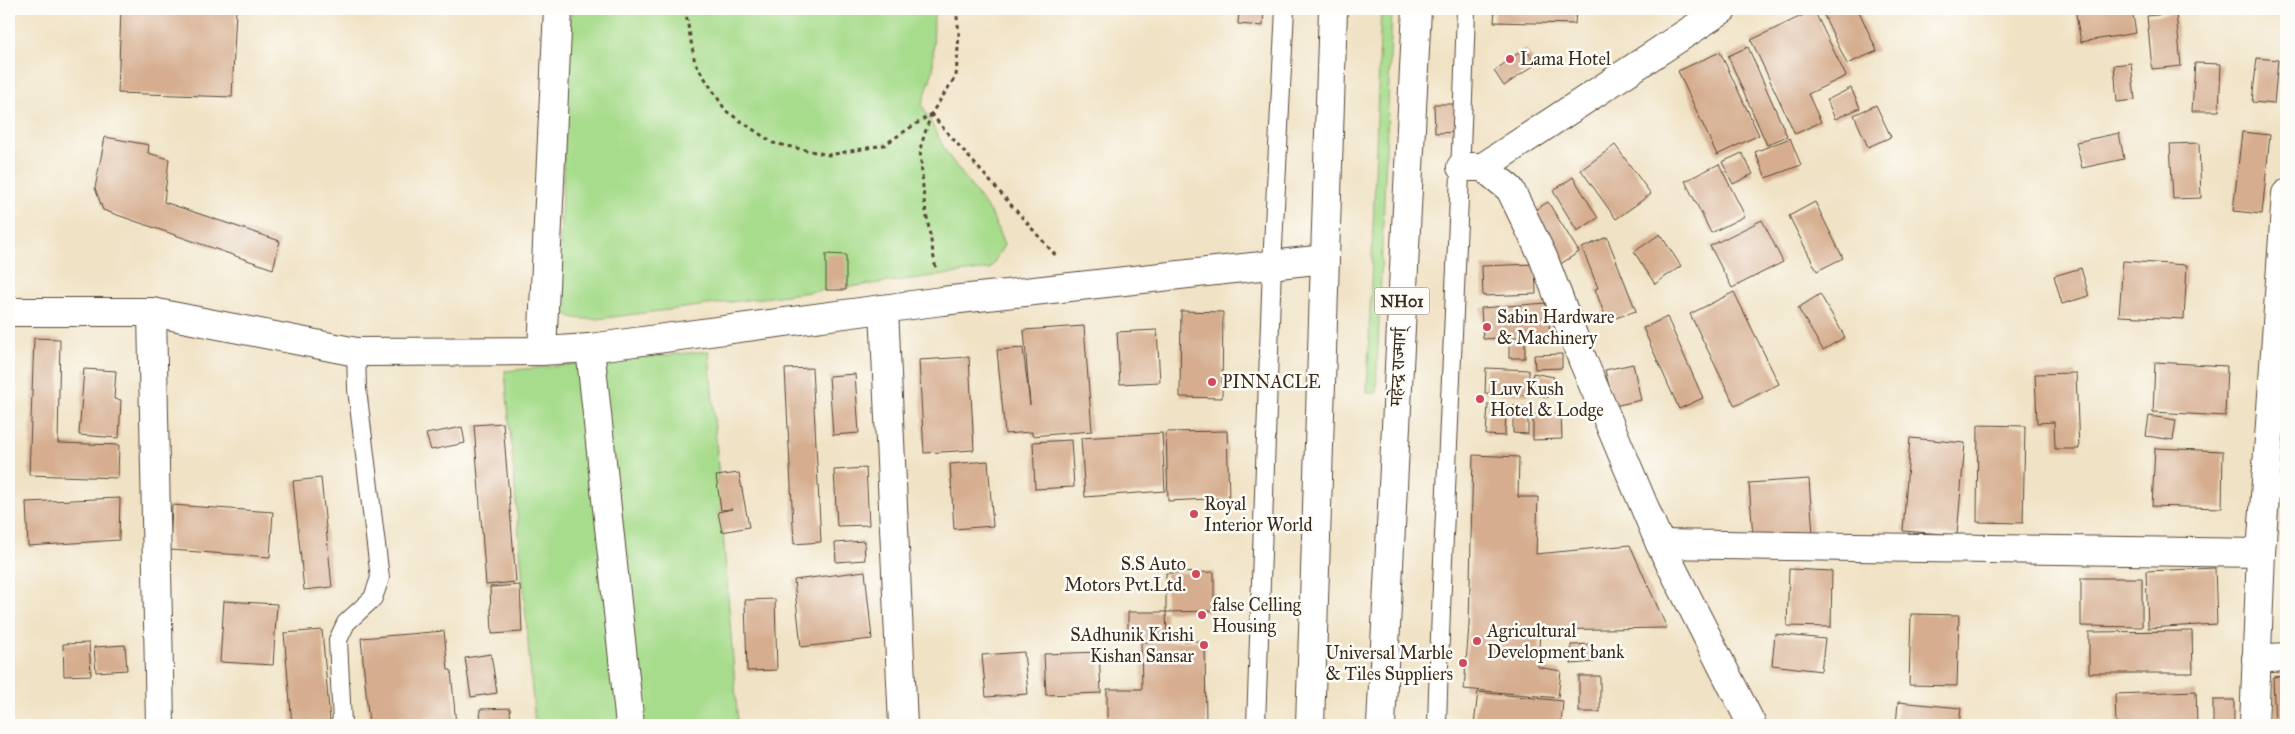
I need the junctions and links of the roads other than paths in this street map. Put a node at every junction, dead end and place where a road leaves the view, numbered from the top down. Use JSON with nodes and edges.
{"nodes":[{"id":1,"x":558,"y":9,"type":"edge"},
{"id":2,"x":1285,"y":9,"type":"edge"},
{"id":3,"x":1333,"y":9,"type":"edge"},
{"id":4,"x":1417,"y":9,"type":"edge"},
{"id":5,"x":1466,"y":9,"type":"edge"},
{"id":6,"x":1724,"y":9,"type":"edge"},
{"id":7,"x":1472,"y":167,"type":"junction"},
{"id":8,"x":2286,"y":194,"type":"edge"},
{"id":9,"x":1325,"y":259,"type":"junction"},
{"id":10,"x":2284,"y":260,"type":"edge"},
{"id":11,"x":1272,"y":265,"type":"junction"},
{"id":12,"x":884,"y":309,"type":"junction"},
{"id":13,"x":9,"y":312,"type":"edge"},
{"id":14,"x":152,"y":312,"type":"junction"},
{"id":15,"x":590,"y":348,"type":"junction"},
{"id":16,"x":356,"y":352,"type":"junction"},
{"id":17,"x":542,"y":352,"type":"junction"},
{"id":18,"x":1660,"y":544,"type":"junction"},
{"id":19,"x":2261,"y":553,"type":"junction"},
{"id":20,"x":2286,"y":657,"type":"edge"},
{"id":21,"x":2256,"y":659,"type":"junction"},
{"id":22,"x":160,"y":725,"type":"edge"},
{"id":23,"x":339,"y":725,"type":"edge"},
{"id":24,"x":630,"y":725,"type":"edge"},
{"id":25,"x":903,"y":725,"type":"edge"},
{"id":26,"x":1256,"y":725,"type":"edge"},
{"id":27,"x":1310,"y":725,"type":"edge"},
{"id":28,"x":1381,"y":725,"type":"edge"},
{"id":29,"x":1437,"y":725,"type":"edge"},
{"id":30,"x":1752,"y":725,"type":"edge"},
{"id":31,"x":2254,"y":725,"type":"edge"}],
"edges":[{"from":1,"to":17,"type":"main road"},
{"from":2,"to":11,"type":"lane"},
{"from":3,"to":9,"type":"main road"},
{"from":4,"to":28,"type":"main road","name":"महेन्द्र राज्मार्ग्","number":"NH01"},
{"from":5,"to":7,"type":"lane"},
{"from":6,"to":7,"type":"main road"},
{"from":7,"to":18,"type":"main road"},
{"from":7,"to":29,"type":"lane"},
{"from":8,"to":10,"type":"main road"},
{"from":9,"to":11,"type":"main road"},
{"from":9,"to":27,"type":"main road"},
{"from":10,"to":19,"type":"main road"},
{"from":11,"to":12,"type":"main road"},
{"from":11,"to":26,"type":"lane"},
{"from":12,"to":15,"type":"main road"},
{"from":12,"to":25,"type":"main road"},
{"from":13,"to":14,"type":"main road"},
{"from":14,"to":16,"type":"main road"},
{"from":14,"to":22,"type":"main road"},
{"from":15,"to":17,"type":"main road"},
{"from":15,"to":24,"type":"main road"},
{"from":16,"to":17,"type":"main road"},
{"from":16,"to":23,"type":"lane"},
{"from":18,"to":19,"type":"main road"},
{"from":18,"to":30,"type":"main road"},
{"from":19,"to":21,"type":"main road"},
{"from":20,"to":21,"type":"main road"},
{"from":21,"to":31,"type":"main road"}]}
